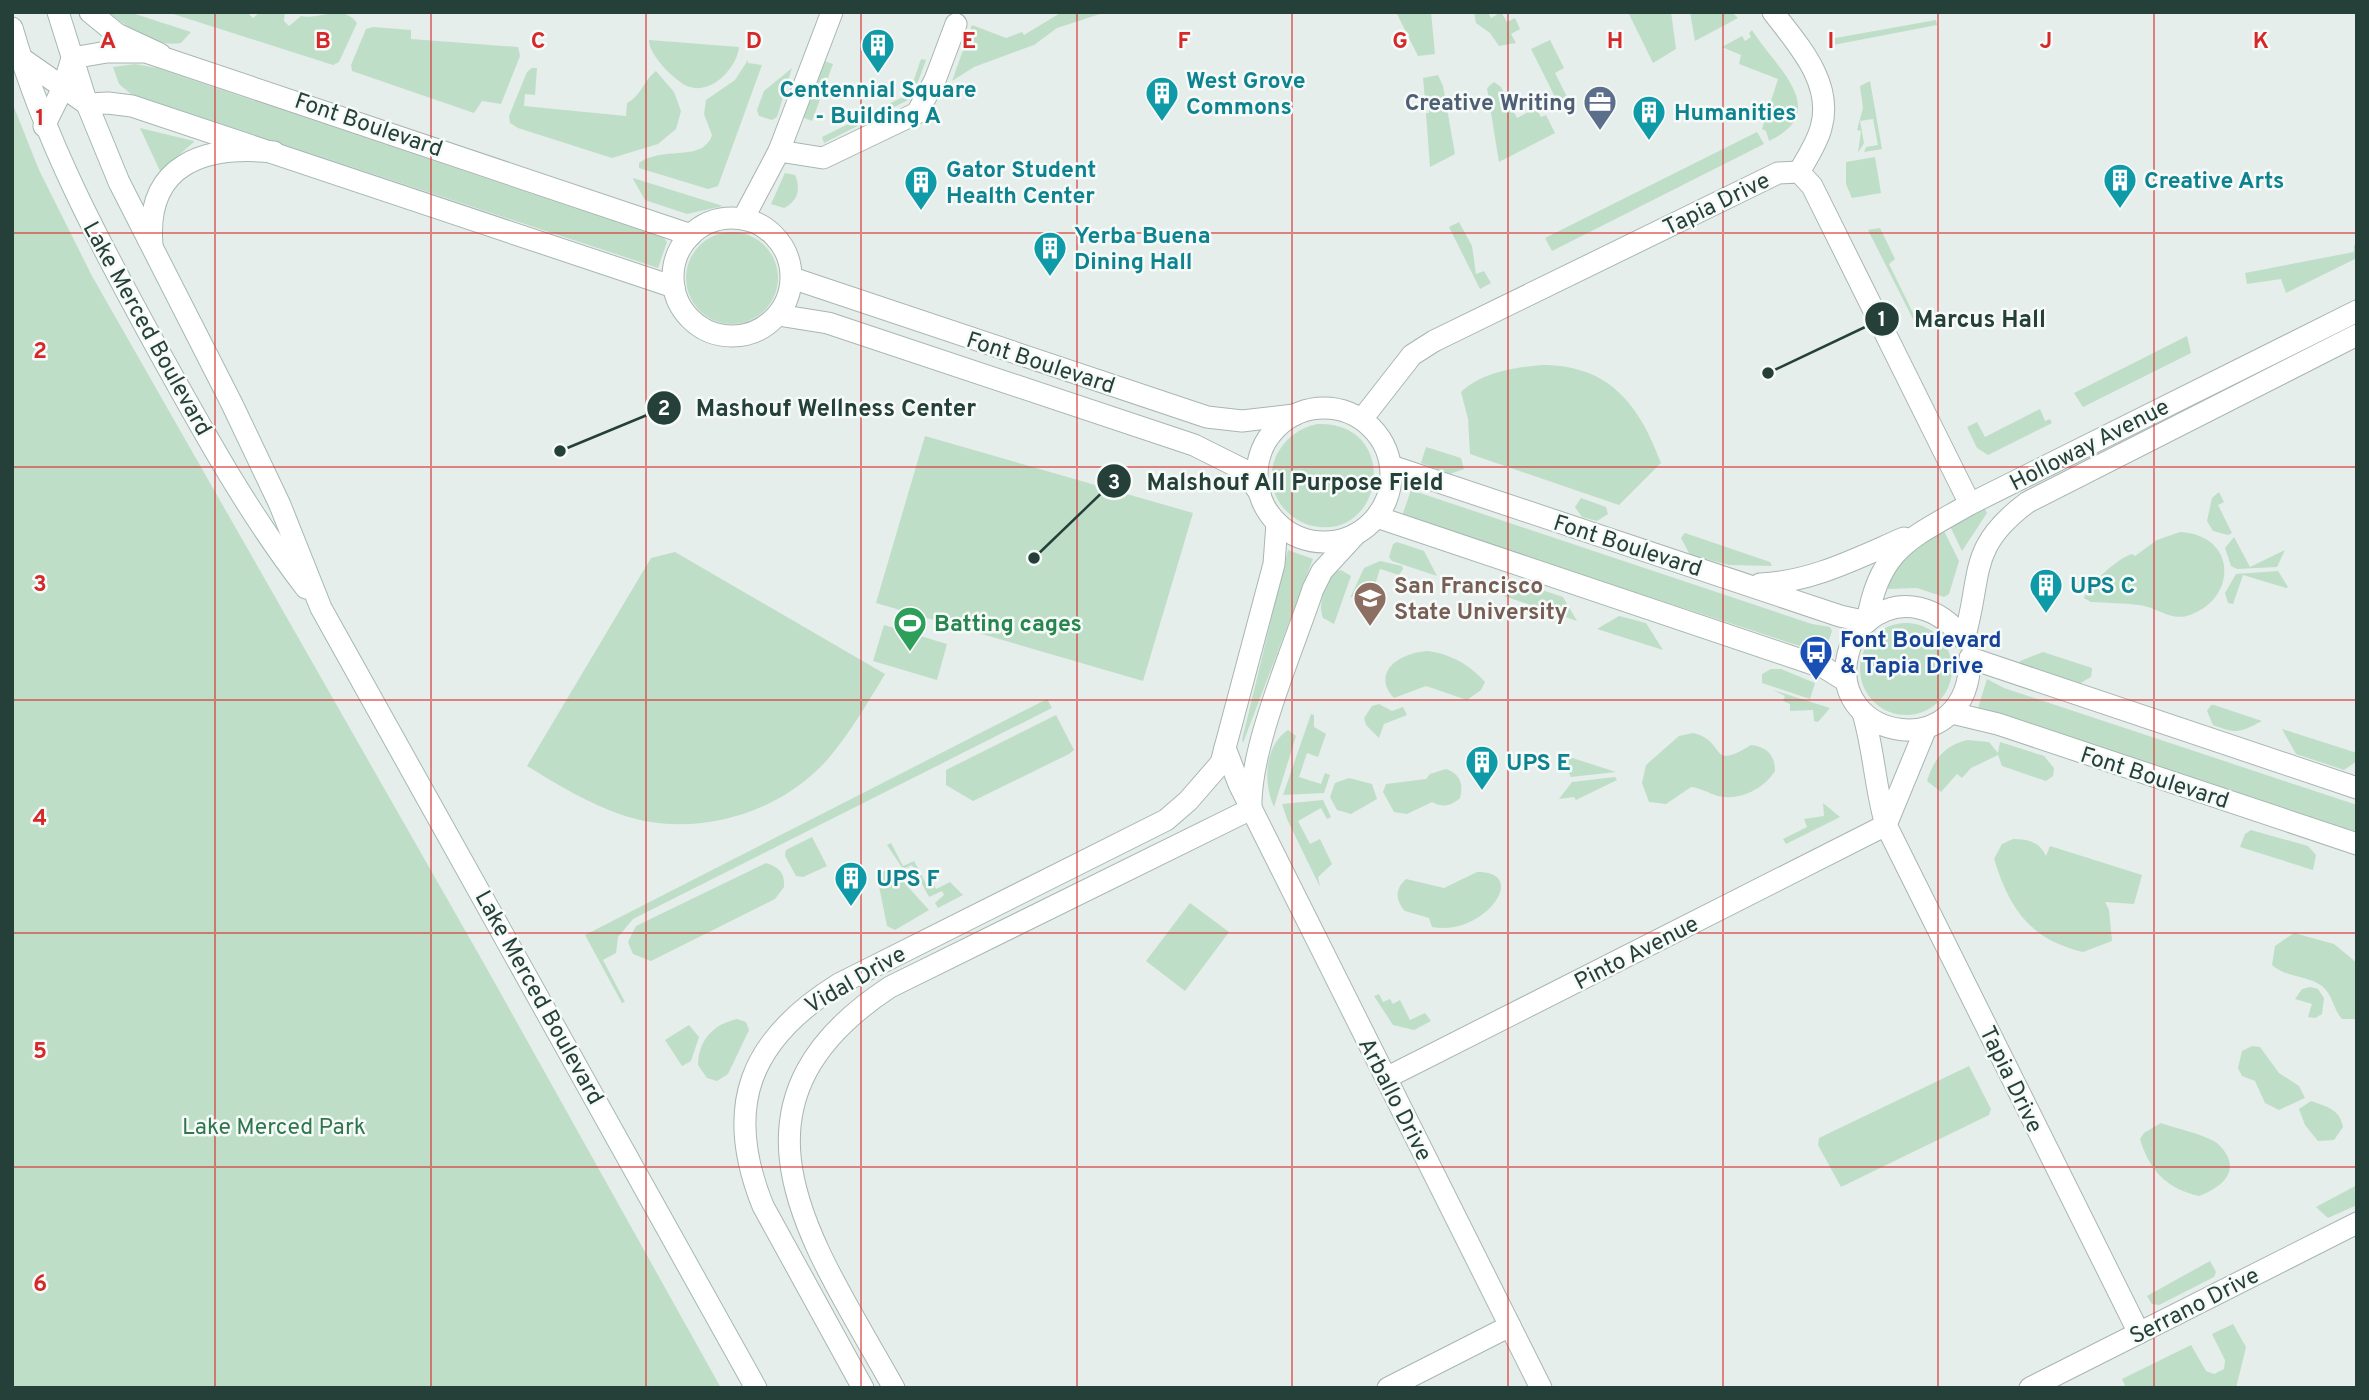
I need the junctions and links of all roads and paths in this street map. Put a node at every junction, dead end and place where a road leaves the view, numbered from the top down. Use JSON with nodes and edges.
{"nodes":[{"id":1,"x":58,"y":12,"type":"edge"},
{"id":2,"x":90,"y":12,"type":"edge"},
{"id":3,"x":832,"y":12,"type":"edge"},
{"id":4,"x":1773,"y":12,"type":"edge"},
{"id":5,"x":956,"y":23,"type":"dead end"},
{"id":6,"x":12,"y":28,"type":"edge"},
{"id":7,"x":160,"y":54,"type":"junction"},
{"id":8,"x":22,"y":58,"type":"junction"},
{"id":9,"x":72,"y":58,"type":"junction"},
{"id":10,"x":62,"y":88,"type":"junction"},
{"id":11,"x":87,"y":104,"type":"junction"},
{"id":12,"x":44,"y":126,"type":"junction"},
{"id":13,"x":779,"y":151,"type":"junction"},
{"id":14,"x":274,"y":152,"type":"junction"},
{"id":15,"x":1799,"y":172,"type":"junction"},
{"id":16,"x":743,"y":219,"type":"junction"},
{"id":17,"x":691,"y":235,"type":"junction"},
{"id":18,"x":155,"y":257,"type":"junction"},
{"id":19,"x":792,"y":278,"type":"junction"},
{"id":20,"x":674,"y":287,"type":"junction"},
{"id":21,"x":2357,"y":310,"type":"edge"},
{"id":22,"x":778,"y":315,"type":"junction"},
{"id":23,"x":2357,"y":335,"type":"edge"},
{"id":24,"x":1294,"y":415,"type":"junction"},
{"id":25,"x":1362,"y":419,"type":"junction"},
{"id":26,"x":1391,"y":466,"type":"junction"},
{"id":27,"x":1259,"y":493,"type":"junction"},
{"id":28,"x":1970,"y":504,"type":"junction"},
{"id":29,"x":1377,"y":517,"type":"junction"},
{"id":30,"x":1277,"y":523,"type":"junction"},
{"id":31,"x":1927,"y":529,"type":"junction"},
{"id":32,"x":1356,"y":534,"type":"junction"},
{"id":33,"x":1747,"y":585,"type":"junction"},
{"id":34,"x":321,"y":608,"type":"junction"},
{"id":35,"x":1867,"y":622,"type":"junction"},
{"id":36,"x":1967,"y":649,"type":"junction"},
{"id":37,"x":1846,"y":681,"type":"junction"},
{"id":38,"x":1863,"y":713,"type":"junction"},
{"id":39,"x":1952,"y":713,"type":"junction"},
{"id":40,"x":1926,"y":728,"type":"junction"},
{"id":41,"x":1225,"y":748,"type":"junction"},
{"id":42,"x":2357,"y":788,"type":"edge"},
{"id":43,"x":1251,"y":809,"type":"junction"},
{"id":44,"x":1886,"y":825,"type":"junction"},
{"id":45,"x":2357,"y":844,"type":"edge"},
{"id":46,"x":839,"y":984,"type":"junction"},
{"id":47,"x":858,"y":1009,"type":"junction"},
{"id":48,"x":1386,"y":1078,"type":"junction"},
{"id":49,"x":789,"y":1169,"type":"junction"},
{"id":50,"x":751,"y":1176,"type":"junction"},
{"id":51,"x":2357,"y":1223,"type":"edge"},
{"id":52,"x":1510,"y":1326,"type":"junction"},
{"id":53,"x":2139,"y":1333,"type":"junction"},
{"id":54,"x":756,"y":1388,"type":"edge"},
{"id":55,"x":863,"y":1388,"type":"edge"},
{"id":56,"x":894,"y":1388,"type":"edge"},
{"id":57,"x":1388,"y":1388,"type":"edge"},
{"id":58,"x":1541,"y":1388,"type":"edge"},
{"id":59,"x":2030,"y":1388,"type":"edge"}],
"edges":[{"from":1,"to":9,"type":"street","name":"Lake Merced Boulevard"},
{"from":2,"to":7,"type":"street"},
{"from":3,"to":13,"type":"street"},
{"from":4,"to":15,"type":"street"},
{"from":5,"to":13,"type":"street"},
{"from":6,"to":8,"type":"street","name":"Lake Merced Boulevard"},
{"from":7,"to":9,"type":"street","name":"Font Boulevard"},
{"from":7,"to":17,"type":"street","name":"Font Boulevard"},
{"from":8,"to":10,"type":"street"},
{"from":8,"to":12,"type":"street","name":"Lake Merced Boulevard"},
{"from":9,"to":10,"type":"street"},
{"from":9,"to":11,"type":"street","name":"Lake Merced Boulevard"},
{"from":10,"to":11,"type":"street"},
{"from":10,"to":12,"type":"street"},
{"from":11,"to":14,"type":"street"},
{"from":11,"to":18,"type":"street","name":"Lake Merced Boulevard"},
{"from":12,"to":34,"type":"street","name":"Lake Merced Boulevard"},
{"from":13,"to":16,"type":"street"},
{"from":14,"to":18,"type":"street"},
{"from":14,"to":20,"type":"street"},
{"from":15,"to":25,"type":"street","name":"Tapia Drive"},
{"from":15,"to":28,"type":"street","name":"Tapia Drive"},
{"from":16,"to":17,"type":"street"},
{"from":16,"to":19,"type":"street"},
{"from":17,"to":20,"type":"street"},
{"from":18,"to":34,"type":"street","name":"Lake Merced Boulevard"},
{"from":19,"to":22,"type":"street"},
{"from":19,"to":24,"type":"street","name":"Font Boulevard"},
{"from":20,"to":22,"type":"street"},
{"from":21,"to":28,"type":"street","name":"Holloway Avenue"},
{"from":22,"to":27,"type":"street","name":"Font Boulevard"},
{"from":23,"to":36,"type":"street","name":"Holloway Avenue"},
{"from":24,"to":25,"type":"street"},
{"from":24,"to":27,"type":"street"},
{"from":25,"to":26,"type":"street"},
{"from":26,"to":29,"type":"street"},
{"from":26,"to":33,"type":"street","name":"Font Boulevard"},
{"from":27,"to":30,"type":"street"},
{"from":28,"to":31,"type":"street","name":"Holloway Avenue"},
{"from":29,"to":32,"type":"street"},
{"from":29,"to":37,"type":"street"},
{"from":30,"to":32,"type":"street"},
{"from":30,"to":41,"type":"street"},
{"from":31,"to":33,"type":"street"},
{"from":31,"to":35,"type":"street","name":"Holloway Avenue"},
{"from":32,"to":43,"type":"street"},
{"from":33,"to":35,"type":"street","name":"Font Boulevard"},
{"from":34,"to":54,"type":"street","name":"Lake Merced Boulevard"},
{"from":35,"to":36,"type":"street"},
{"from":35,"to":37,"type":"street"},
{"from":36,"to":39,"type":"street"},
{"from":36,"to":42,"type":"street"},
{"from":37,"to":38,"type":"street"},
{"from":38,"to":40,"type":"street"},
{"from":38,"to":44,"type":"street","name":"Tapia Drive"},
{"from":39,"to":40,"type":"street"},
{"from":39,"to":45,"type":"street","name":"Font Boulevard"},
{"from":40,"to":44,"type":"street"},
{"from":41,"to":43,"type":"street","name":"Arballo Drive"},
{"from":41,"to":46,"type":"street","name":"Vidal Drive"},
{"from":43,"to":47,"type":"street","name":"Vidal Drive"},
{"from":43,"to":48,"type":"street","name":"Arballo Drive"},
{"from":44,"to":48,"type":"street","name":"Pinto Avenue"},
{"from":44,"to":53,"type":"street","name":"Tapia Drive"},
{"from":46,"to":47,"type":"street"},
{"from":46,"to":50,"type":"street","name":"Vidal Drive"},
{"from":47,"to":49,"type":"street","name":"Vidal Drive"},
{"from":48,"to":52,"type":"street","name":"Arballo Drive"},
{"from":49,"to":50,"type":"street"},
{"from":49,"to":56,"type":"street","name":"Vidal Drive"},
{"from":50,"to":55,"type":"street","name":"Vidal Drive"},
{"from":51,"to":53,"type":"street","name":"Serrano Drive"},
{"from":52,"to":57,"type":"street"},
{"from":52,"to":58,"type":"street","name":"Arballo Drive"},
{"from":53,"to":59,"type":"street","name":"Serrano Drive"}]}
